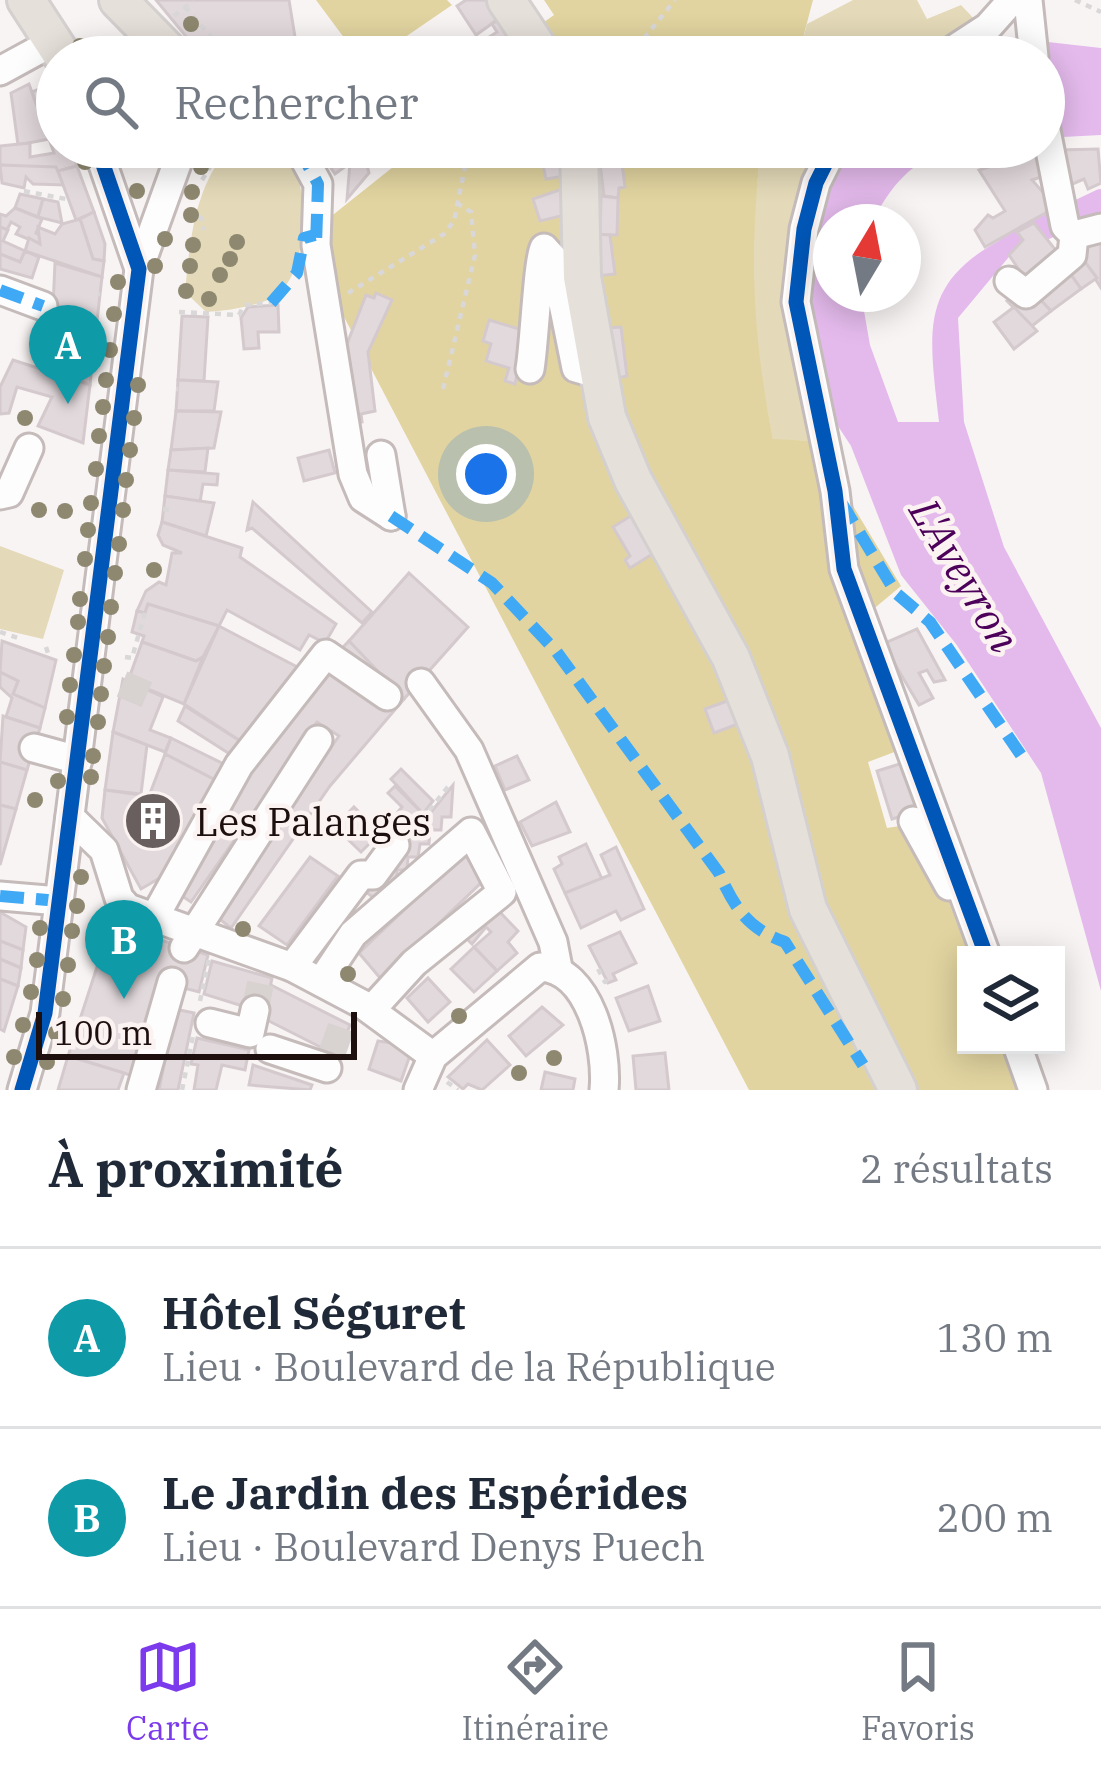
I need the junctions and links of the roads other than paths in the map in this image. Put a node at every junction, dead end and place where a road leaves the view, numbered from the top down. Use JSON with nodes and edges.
{"nodes":[{"id":1,"x":26,"y":0,"type":"edge"},
{"id":2,"x":118,"y":0,"type":"edge"},
{"id":3,"x":506,"y":0,"type":"edge"},
{"id":4,"x":1022,"y":1,"type":"edge"},
{"id":5,"x":50,"y":36,"type":"edge"},
{"id":6,"x":168,"y":36,"type":"edge"},
{"id":7,"x":530,"y":36,"type":"edge"},
{"id":8,"x":974,"y":36,"type":"edge"},
{"id":9,"x":1030,"y":36,"type":"edge"},
{"id":10,"x":36,"y":57,"type":"edge"},
{"id":11,"x":0,"y":71,"type":"edge"},
{"id":12,"x":105,"y":168,"type":"edge"},
{"id":13,"x":175,"y":168,"type":"edge"},
{"id":14,"x":309,"y":168,"type":"edge"},
{"id":15,"x":579,"y":168,"type":"edge"},
{"id":16,"x":824,"y":168,"type":"edge"},
{"id":17,"x":1060,"y":168,"type":"edge"},
{"id":18,"x":1083,"y":226,"type":"edge"},
{"id":19,"x":139,"y":268,"type":"junction"},
{"id":20,"x":1009,"y":281,"type":"dead end"},
{"id":21,"x":0,"y":290,"type":"edge"},
{"id":22,"x":43,"y":306,"type":"dead end"},
{"id":23,"x":530,"y":369,"type":"dead end"},
{"id":24,"x":597,"y":374,"type":"junction"},
{"id":25,"x":29,"y":448,"type":"dead end"},
{"id":26,"x":381,"y":455,"type":"dead end"},
{"id":27,"x":0,"y":496,"type":"edge"},
{"id":28,"x":421,"y":683,"type":"dead end"},
{"id":29,"x":387,"y":697,"type":"dead end"},
{"id":30,"x":318,"y":740,"type":"dead end"},
{"id":31,"x":34,"y":748,"type":"dead end"},
{"id":32,"x":88,"y":761,"type":"junction"},
{"id":33,"x":70,"y":817,"type":"junction"},
{"id":34,"x":913,"y":821,"type":"dead end"},
{"id":35,"x":395,"y":845,"type":"road end"},
{"id":36,"x":0,"y":896,"type":"edge"},
{"id":37,"x":151,"y":897,"type":"junction"},
{"id":38,"x":59,"y":901,"type":"junction"},
{"id":39,"x":971,"y":907,"type":"junction"},
{"id":40,"x":189,"y":941,"type":"junction"},
{"id":41,"x":983,"y":946,"type":"edge"},
{"id":42,"x":292,"y":967,"type":"junction"},
{"id":43,"x":558,"y":968,"type":"junction"},
{"id":44,"x":172,"y":982,"type":"dead end"},
{"id":45,"x":322,"y":982,"type":"junction"},
{"id":46,"x":255,"y":1010,"type":"dead end"},
{"id":47,"x":356,"y":1010,"type":"junction"},
{"id":48,"x":211,"y":1023,"type":"dead end"},
{"id":49,"x":270,"y":1049,"type":"dead end"},
{"id":50,"x":1020,"y":1054,"type":"edge"},
{"id":51,"x":439,"y":1068,"type":"junction"},
{"id":52,"x":327,"y":1070,"type":"edge"},
{"id":53,"x":22,"y":1090,"type":"edge"},
{"id":54,"x":141,"y":1090,"type":"edge"},
{"id":55,"x":418,"y":1090,"type":"edge"},
{"id":56,"x":604,"y":1090,"type":"edge"},
{"id":57,"x":898,"y":1090,"type":"edge"},
{"id":58,"x":1033,"y":1090,"type":"edge"}],
"edges":[{"from":1,"to":5,"type":"main road"},
{"from":2,"to":6,"type":"main road"},
{"from":3,"to":7,"type":"main road"},
{"from":4,"to":8,"type":"street"},
{"from":4,"to":9,"type":"street"},
{"from":10,"to":11,"type":"street"},
{"from":12,"to":19,"type":"street"},
{"from":13,"to":19,"type":"street"},
{"from":14,"to":26,"type":"street"},
{"from":15,"to":24,"type":"main road"},
{"from":16,"to":39,"type":"street"},
{"from":17,"to":18,"type":"street"},
{"from":18,"to":20,"type":"street"},
{"from":19,"to":32,"type":"street"},
{"from":21,"to":22,"type":"street"},
{"from":23,"to":24,"type":"street"},
{"from":24,"to":57,"type":"main road"},
{"from":25,"to":27,"type":"street"},
{"from":28,"to":43,"type":"street"},
{"from":29,"to":37,"type":"street"},
{"from":30,"to":40,"type":"street"},
{"from":31,"to":32,"type":"street"},
{"from":32,"to":33,"type":"street"},
{"from":33,"to":37,"type":"street"},
{"from":33,"to":38,"type":"street"},
{"from":34,"to":39,"type":"street"},
{"from":35,"to":42,"type":"street"},
{"from":36,"to":38,"type":"street"},
{"from":37,"to":40,"type":"street"},
{"from":38,"to":53,"type":"street"},
{"from":39,"to":41,"type":"street"},
{"from":40,"to":42,"type":"street"},
{"from":42,"to":45,"type":"street"},
{"from":43,"to":51,"type":"street"},
{"from":43,"to":56,"type":"street"},
{"from":44,"to":54,"type":"street"},
{"from":45,"to":47,"type":"street"},
{"from":45,"to":47,"type":"street"},
{"from":46,"to":48,"type":"street"},
{"from":47,"to":51,"type":"street"},
{"from":49,"to":52,"type":"street"},
{"from":50,"to":58,"type":"street"},
{"from":51,"to":55,"type":"street"}]}
